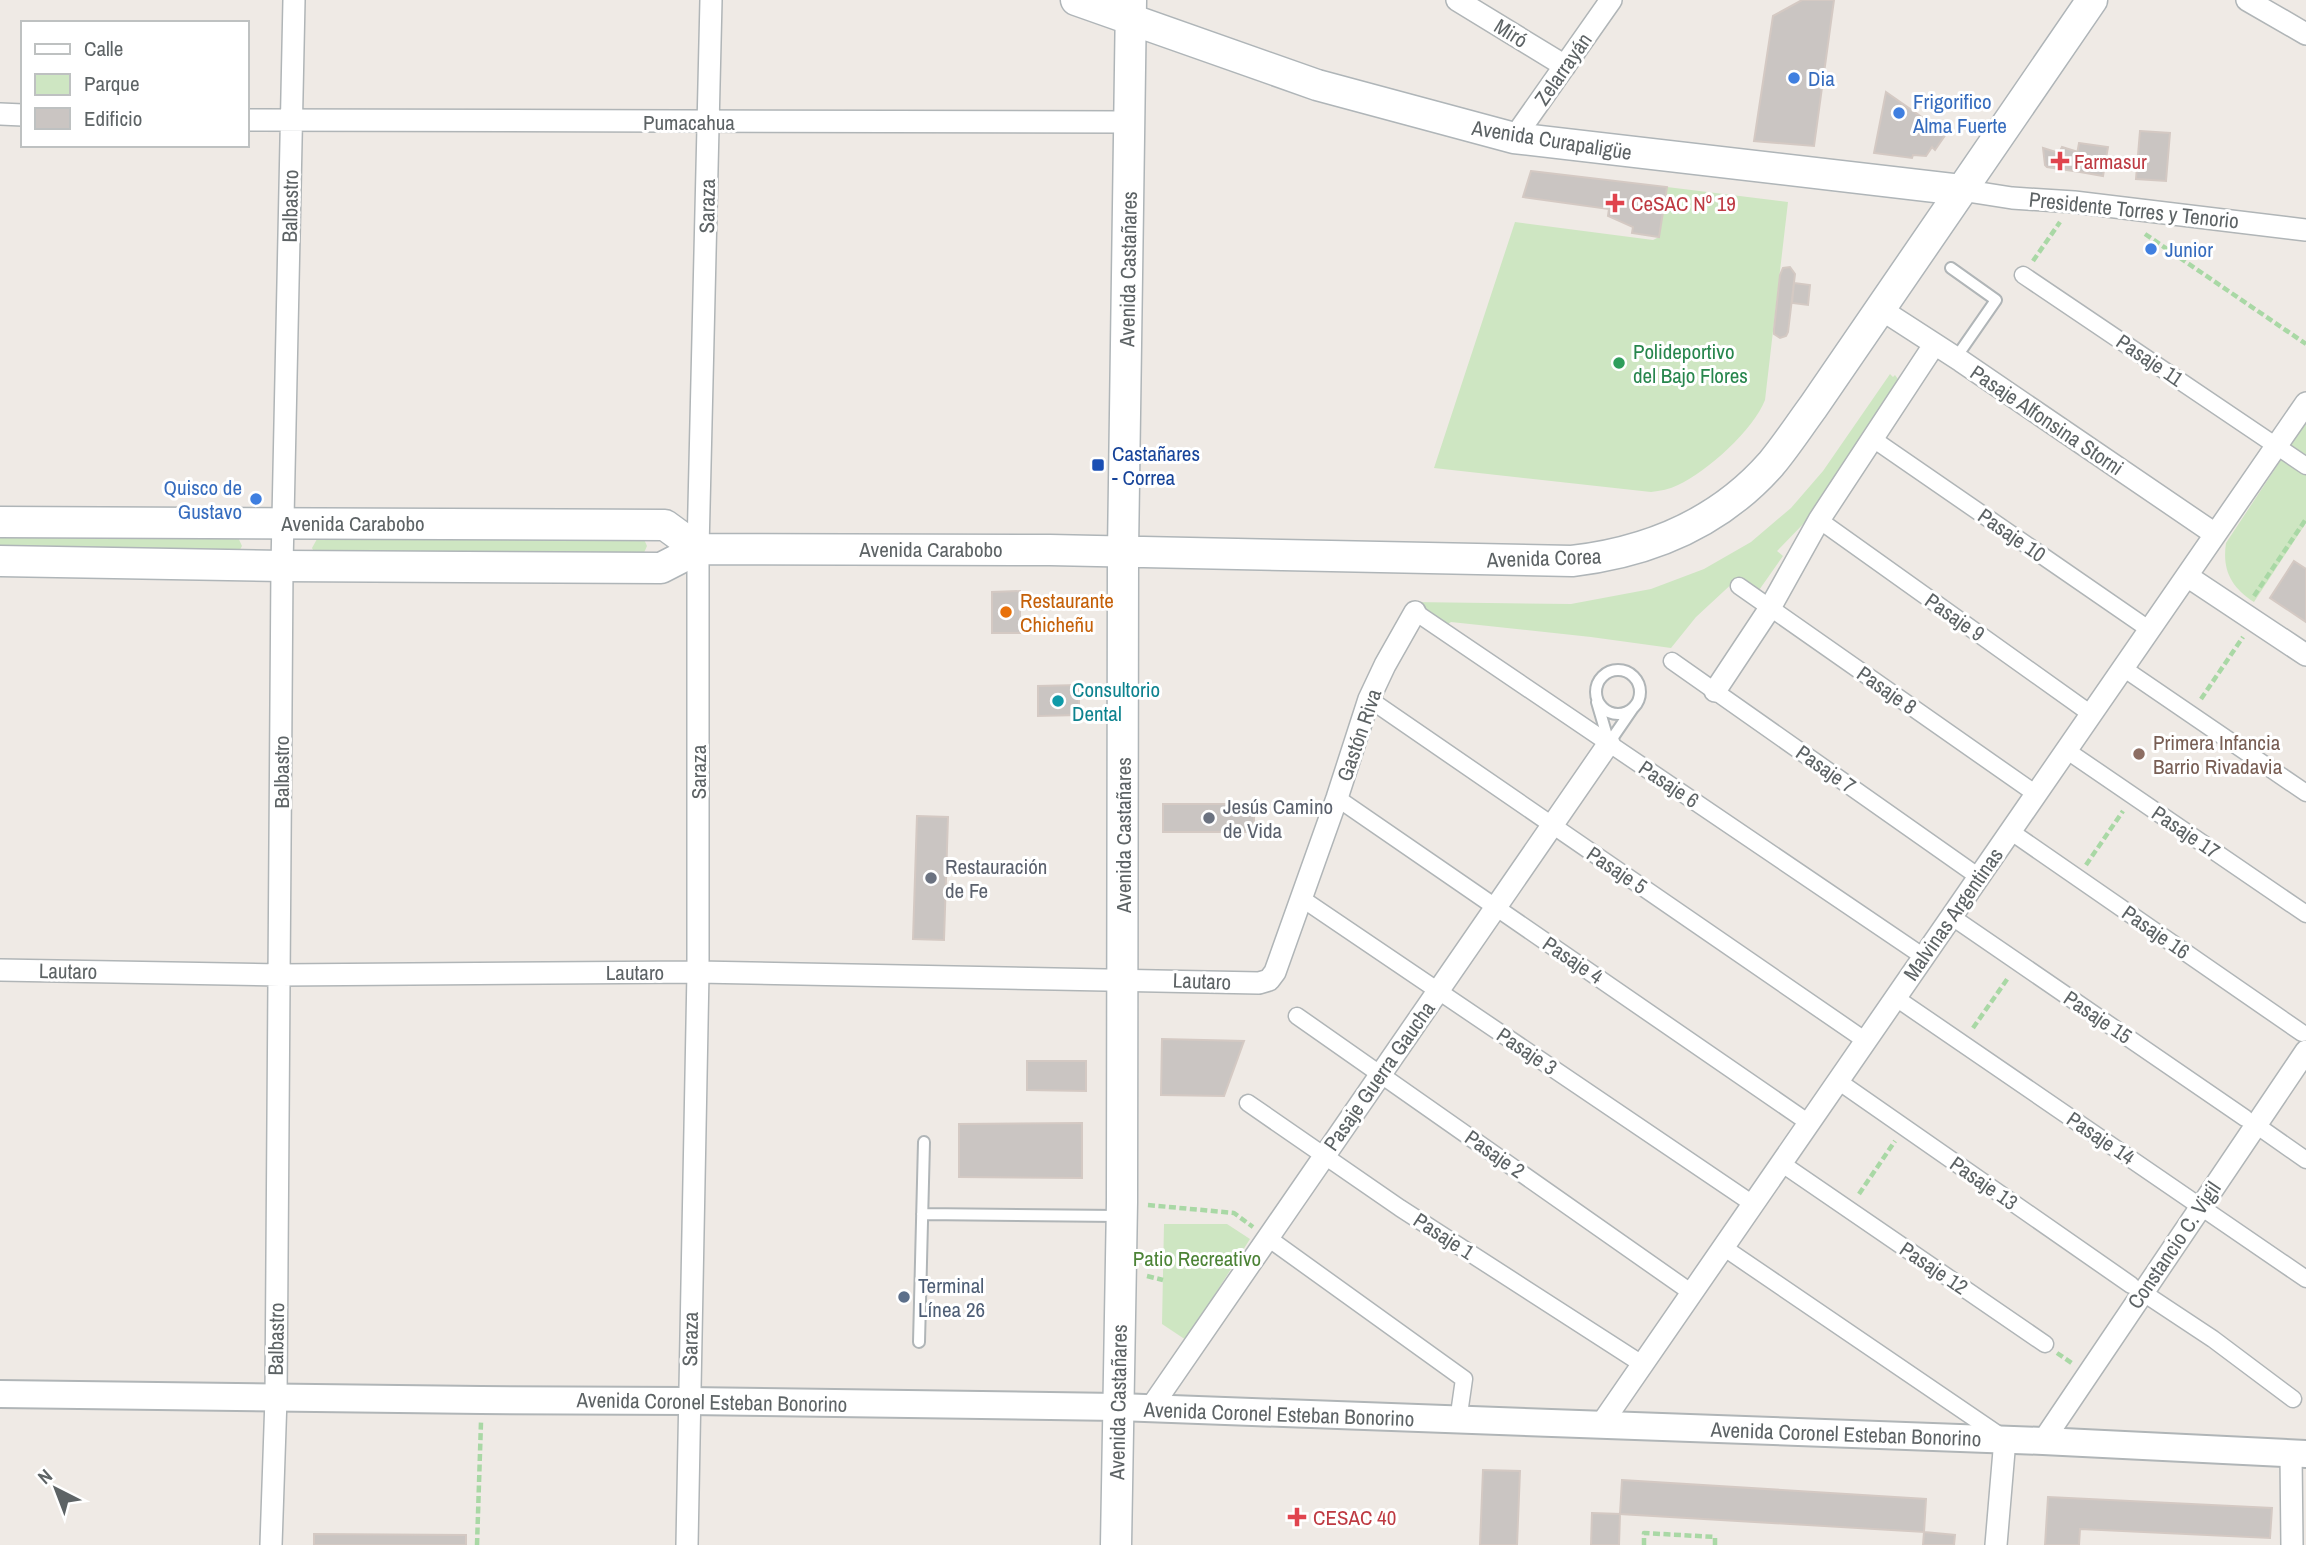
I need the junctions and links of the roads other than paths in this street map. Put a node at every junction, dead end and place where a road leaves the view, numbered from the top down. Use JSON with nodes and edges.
{"nodes":[{"id":1,"x":294,"y":0,"type":"edge"},
{"id":2,"x":711,"y":0,"type":"edge"},
{"id":3,"x":1076,"y":0,"type":"edge"},
{"id":4,"x":1457,"y":0,"type":"edge"},
{"id":5,"x":1611,"y":0,"type":"edge"},
{"id":6,"x":2092,"y":0,"type":"edge"},
{"id":7,"x":2247,"y":0,"type":"edge"},
{"id":8,"x":1131,"y":10,"type":"edge"},
{"id":9,"x":2306,"y":34,"type":"edge"},
{"id":10,"x":1565,"y":66,"type":"junction"},
{"id":11,"x":0,"y":114,"type":"edge"},
{"id":12,"x":21,"y":115,"type":"edge"},
{"id":13,"x":248,"y":120,"type":"edge"},
{"id":14,"x":292,"y":121,"type":"junction"},
{"id":15,"x":709,"y":122,"type":"junction"},
{"id":16,"x":1131,"y":122,"type":"junction"},
{"id":17,"x":1514,"y":138,"type":"junction"},
{"id":18,"x":1961,"y":190,"type":"junction"},
{"id":19,"x":2306,"y":230,"type":"edge"},
{"id":20,"x":1951,"y":268,"type":"dead end"},
{"id":21,"x":2023,"y":275,"type":"dead end"},
{"id":22,"x":1879,"y":308,"type":"junction"},
{"id":23,"x":1934,"y":345,"type":"junction"},
{"id":24,"x":1955,"y":359,"type":"junction"},
{"id":25,"x":2306,"y":402,"type":"edge"},
{"id":26,"x":1873,"y":439,"type":"junction"},
{"id":27,"x":2276,"y":445,"type":"junction"},
{"id":28,"x":2306,"y":466,"type":"edge"},
{"id":29,"x":1819,"y":520,"type":"junction"},
{"id":30,"x":0,"y":522,"type":"edge"},
{"id":31,"x":282,"y":523,"type":"junction"},
{"id":32,"x":2215,"y":534,"type":"junction"},
{"id":33,"x":698,"y":549,"type":"junction"},
{"id":34,"x":1123,"y":551,"type":"junction"},
{"id":35,"x":0,"y":561,"type":"edge"},
{"id":36,"x":282,"y":566,"type":"junction"},
{"id":37,"x":2187,"y":576,"type":"junction"},
{"id":38,"x":1739,"y":586,"type":"dead end"},
{"id":39,"x":1770,"y":608,"type":"junction"},
{"id":40,"x":1415,"y":612,"type":"joint"},
{"id":41,"x":2150,"y":630,"type":"junction"},
{"id":42,"x":2306,"y":655,"type":"edge"},
{"id":43,"x":1672,"y":661,"type":"dead end"},
{"id":44,"x":2123,"y":668,"type":"junction"},
{"id":45,"x":1715,"y":691,"type":"junction"},
{"id":46,"x":1369,"y":699,"type":"junction"},
{"id":47,"x":1597,"y":700,"type":"junction"},
{"id":48,"x":1637,"y":702,"type":"junction"},
{"id":49,"x":2091,"y":714,"type":"junction"},
{"id":50,"x":1609,"y":743,"type":"junction"},
{"id":51,"x":2066,"y":750,"type":"junction"},
{"id":52,"x":2306,"y":793,"type":"edge"},
{"id":53,"x":2036,"y":794,"type":"junction"},
{"id":54,"x":1337,"y":799,"type":"junction"},
{"id":55,"x":1552,"y":825,"type":"junction"},
{"id":56,"x":2010,"y":831,"type":"junction"},
{"id":57,"x":1979,"y":877,"type":"junction"},
{"id":58,"x":1301,"y":898,"type":"junction"},
{"id":59,"x":1496,"y":907,"type":"junction"},
{"id":60,"x":2306,"y":914,"type":"edge"},
{"id":61,"x":1952,"y":917,"type":"junction"},
{"id":62,"x":1924,"y":957,"type":"junction"},
{"id":63,"x":0,"y":970,"type":"edge"},
{"id":64,"x":698,"y":972,"type":"junction"},
{"id":65,"x":280,"y":975,"type":"junction"},
{"id":66,"x":1123,"y":979,"type":"junction"},
{"id":67,"x":1269,"y":980,"type":"joint"},
{"id":68,"x":1438,"y":991,"type":"junction"},
{"id":69,"x":1895,"y":998,"type":"junction"},
{"id":70,"x":1297,"y":1016,"type":"dead end"},
{"id":71,"x":1866,"y":1041,"type":"junction"},
{"id":72,"x":2304,"y":1042,"type":"edge"},
{"id":73,"x":1381,"y":1074,"type":"junction"},
{"id":74,"x":1838,"y":1081,"type":"junction"},
{"id":75,"x":1248,"y":1103,"type":"dead end"},
{"id":76,"x":2250,"y":1121,"type":"junction"},
{"id":77,"x":1809,"y":1122,"type":"junction"},
{"id":78,"x":924,"y":1142,"type":"dead end"},
{"id":79,"x":1325,"y":1156,"type":"junction"},
{"id":80,"x":2306,"y":1160,"type":"edge"},
{"id":81,"x":1781,"y":1163,"type":"junction"},
{"id":82,"x":1753,"y":1204,"type":"junction"},
{"id":83,"x":2201,"y":1206,"type":"junction"},
{"id":84,"x":1122,"y":1209,"type":"junction"},
{"id":85,"x":922,"y":1214,"type":"junction"},
{"id":86,"x":1268,"y":1237,"type":"junction"},
{"id":87,"x":1723,"y":1247,"type":"junction"},
{"id":88,"x":2306,"y":1279,"type":"edge"},
{"id":89,"x":2136,"y":1289,"type":"junction"},
{"id":90,"x":1692,"y":1293,"type":"junction"},
{"id":91,"x":919,"y":1342,"type":"dead end"},
{"id":92,"x":2045,"y":1344,"type":"road end"},
{"id":93,"x":1642,"y":1364,"type":"junction"},
{"id":94,"x":0,"y":1394,"type":"edge"},
{"id":95,"x":276,"y":1398,"type":"junction"},
{"id":96,"x":2293,"y":1399,"type":"dead end"},
{"id":97,"x":688,"y":1401,"type":"junction"},
{"id":98,"x":1118,"y":1408,"type":"junction"},
{"id":99,"x":1150,"y":1409,"type":"junction"},
{"id":100,"x":1458,"y":1421,"type":"junction"},
{"id":101,"x":1600,"y":1426,"type":"junction"},
{"id":102,"x":2005,"y":1439,"type":"junction"},
{"id":103,"x":2043,"y":1441,"type":"junction"},
{"id":104,"x":2299,"y":1454,"type":"edge"},
{"id":105,"x":271,"y":1545,"type":"edge"},
{"id":106,"x":687,"y":1545,"type":"edge"},
{"id":107,"x":1116,"y":1545,"type":"edge"},
{"id":108,"x":1996,"y":1545,"type":"edge"},
{"id":109,"x":2292,"y":1545,"type":"edge"}],
"edges":[{"from":1,"to":14,"type":"street","name":"Balbastro"},
{"from":2,"to":15,"type":"street","name":"Saraza"},
{"from":3,"to":8,"type":"main road","name":"Avenida Curapaligüe"},
{"from":4,"to":10,"type":"street","name":"Miró"},
{"from":5,"to":10,"type":"street","name":"Zelarrayán"},
{"from":6,"to":18,"type":"main road","name":"Avenida Corea"},
{"from":7,"to":9,"type":"street"},
{"from":8,"to":16,"type":"main road","name":"Avenida Castañares"},
{"from":8,"to":17,"type":"main road","name":"Avenida Curapaligüe"},
{"from":10,"to":17,"type":"street","name":"Zelarrayán"},
{"from":11,"to":12,"type":"street"},
{"from":13,"to":14,"type":"street","name":"Pumacahua"},
{"from":14,"to":15,"type":"street","name":"Pumacahua"},
{"from":14,"to":31,"type":"street","name":"Balbastro"},
{"from":15,"to":16,"type":"street","name":"Pumacahua"},
{"from":15,"to":33,"type":"street","name":"Saraza"},
{"from":16,"to":34,"type":"main road","name":"Avenida Castañares"},
{"from":17,"to":18,"type":"main road","name":"Avenida Curapaligüe"},
{"from":18,"to":19,"type":"street","name":"Presidente Torres y Tenorio"},
{"from":18,"to":22,"type":"main road","name":"Avenida Corea"},
{"from":20,"to":24,"type":"lane"},
{"from":21,"to":27,"type":"street","name":"Pasaje 11"},
{"from":22,"to":23,"type":"street","name":"Pasaje Alfonsina Storni"},
{"from":22,"to":34,"type":"main road","name":"Avenida Corea"},
{"from":23,"to":24,"type":"street","name":"Pasaje Alfonsina Storni"},
{"from":23,"to":26,"type":"street"},
{"from":24,"to":32,"type":"street","name":"Pasaje Alfonsina Storni"},
{"from":25,"to":27,"type":"street","name":"Malvinas Argentinas"},
{"from":26,"to":29,"type":"street"},
{"from":26,"to":41,"type":"street","name":"Pasaje 10"},
{"from":27,"to":28,"type":"street","name":"Pasaje 11"},
{"from":27,"to":32,"type":"street","name":"Malvinas Argentinas"},
{"from":29,"to":39,"type":"street"},
{"from":29,"to":49,"type":"street","name":"Pasaje 9"},
{"from":30,"to":31,"type":"main road","name":"Avenida Carabobo"},
{"from":31,"to":33,"type":"main road","name":"Avenida Carabobo"},
{"from":31,"to":36,"type":"street","name":"Balbastro"},
{"from":32,"to":37,"type":"street","name":"Malvinas Argentinas"},
{"from":33,"to":34,"type":"main road","name":"Avenida Carabobo"},
{"from":33,"to":36,"type":"main road","name":"Avenida Carabobo"},
{"from":33,"to":64,"type":"street","name":"Saraza"},
{"from":34,"to":66,"type":"main road","name":"Avenida Castañares"},
{"from":35,"to":36,"type":"main road","name":"Avenida Carabobo"},
{"from":36,"to":65,"type":"street","name":"Balbastro"},
{"from":37,"to":41,"type":"street","name":"Malvinas Argentinas"},
{"from":37,"to":42,"type":"street"},
{"from":38,"to":39,"type":"street","name":"Pasaje 8"},
{"from":39,"to":45,"type":"street"},
{"from":39,"to":53,"type":"street","name":"Pasaje 8"},
{"from":40,"to":46,"type":"street","name":"Gastón Riva"},
{"from":40,"to":50,"type":"street","name":"Pasaje 6"},
{"from":41,"to":44,"type":"street","name":"Malvinas Argentinas"},
{"from":43,"to":45,"type":"street","name":"Pasaje 7"},
{"from":44,"to":49,"type":"street","name":"Malvinas Argentinas"},
{"from":44,"to":52,"type":"street"},
{"from":45,"to":57,"type":"street","name":"Pasaje 7"},
{"from":46,"to":54,"type":"street","name":"Gastón Riva"},
{"from":46,"to":55,"type":"street","name":"Pasaje 5"},
{"from":47,"to":48,"type":"lane"},
{"from":47,"to":48,"type":"lane"},
{"from":47,"to":50,"type":"lane"},
{"from":48,"to":50,"type":"lane"},
{"from":49,"to":51,"type":"street","name":"Malvinas Argentinas"},
{"from":50,"to":55,"type":"street","name":"Pasaje Guerra Gaucha"},
{"from":50,"to":62,"type":"street","name":"Pasaje 6"},
{"from":51,"to":53,"type":"street","name":"Malvinas Argentinas"},
{"from":51,"to":60,"type":"street","name":"Pasaje 17"},
{"from":53,"to":56,"type":"street","name":"Malvinas Argentinas"},
{"from":54,"to":58,"type":"street","name":"Gastón Riva"},
{"from":54,"to":59,"type":"street","name":"Pasaje 4"},
{"from":55,"to":59,"type":"street","name":"Pasaje Guerra Gaucha"},
{"from":55,"to":71,"type":"street","name":"Pasaje 5"},
{"from":56,"to":57,"type":"street","name":"Malvinas Argentinas"},
{"from":56,"to":72,"type":"street","name":"Pasaje 16"},
{"from":57,"to":61,"type":"street","name":"Malvinas Argentinas"},
{"from":58,"to":67,"type":"street","name":"Gastón Riva"},
{"from":58,"to":68,"type":"street","name":"Pasaje 3"},
{"from":59,"to":68,"type":"street","name":"Pasaje Guerra Gaucha"},
{"from":59,"to":77,"type":"street","name":"Pasaje 4"},
{"from":61,"to":62,"type":"street","name":"Malvinas Argentinas"},
{"from":61,"to":76,"type":"street","name":"Pasaje 15"},
{"from":62,"to":69,"type":"street","name":"Malvinas Argentinas"},
{"from":63,"to":65,"type":"street","name":"Lautaro"},
{"from":64,"to":65,"type":"street","name":"Lautaro"},
{"from":64,"to":66,"type":"street","name":"Lautaro"},
{"from":64,"to":97,"type":"street","name":"Saraza"},
{"from":65,"to":95,"type":"street","name":"Balbastro"},
{"from":66,"to":67,"type":"street","name":"Lautaro"},
{"from":66,"to":84,"type":"main road","name":"Avenida Castañares"},
{"from":68,"to":73,"type":"street","name":"Pasaje Guerra Gaucha"},
{"from":68,"to":82,"type":"street","name":"Pasaje 3"},
{"from":69,"to":71,"type":"street","name":"Malvinas Argentinas"},
{"from":69,"to":83,"type":"street","name":"Pasaje 14"},
{"from":70,"to":73,"type":"street","name":"Pasaje 2"},
{"from":71,"to":74,"type":"street","name":"Malvinas Argentinas"},
{"from":72,"to":76,"type":"street","name":"Constancio C. Vigil"},
{"from":73,"to":79,"type":"street","name":"Pasaje Guerra Gaucha"},
{"from":73,"to":90,"type":"street","name":"Pasaje 2"},
{"from":74,"to":77,"type":"street","name":"Malvinas Argentinas"},
{"from":74,"to":89,"type":"street","name":"Pasaje 13"},
{"from":75,"to":79,"type":"street","name":"Pasaje 1"},
{"from":76,"to":80,"type":"street","name":"Pasaje 15"},
{"from":76,"to":83,"type":"street","name":"Constancio C. Vigil"},
{"from":77,"to":81,"type":"street","name":"Malvinas Argentinas"},
{"from":78,"to":85,"type":"lane"},
{"from":79,"to":86,"type":"street","name":"Pasaje Guerra Gaucha"},
{"from":79,"to":93,"type":"street","name":"Pasaje 1"},
{"from":81,"to":82,"type":"street","name":"Malvinas Argentinas"},
{"from":81,"to":92,"type":"street","name":"Pasaje 12"},
{"from":82,"to":87,"type":"street","name":"Malvinas Argentinas"},
{"from":83,"to":88,"type":"street","name":"Pasaje 14"},
{"from":83,"to":89,"type":"street","name":"Constancio C. Vigil"},
{"from":84,"to":85,"type":"lane"},
{"from":84,"to":98,"type":"main road","name":"Avenida Castañares"},
{"from":85,"to":91,"type":"lane"},
{"from":86,"to":99,"type":"street","name":"Pasaje Guerra Gaucha"},
{"from":86,"to":100,"type":"street"},
{"from":87,"to":90,"type":"street","name":"Malvinas Argentinas"},
{"from":87,"to":102,"type":"street"},
{"from":89,"to":96,"type":"street","name":"Pasaje 13"},
{"from":89,"to":103,"type":"street","name":"Constancio C. Vigil"},
{"from":90,"to":93,"type":"street","name":"Malvinas Argentinas"},
{"from":93,"to":101,"type":"street","name":"Malvinas Argentinas"},
{"from":94,"to":95,"type":"street","name":"Avenida Coronel Esteban Bonorino"},
{"from":95,"to":97,"type":"street","name":"Avenida Coronel Esteban Bonorino"},
{"from":95,"to":105,"type":"street","name":"Balbastro"},
{"from":97,"to":98,"type":"street","name":"Avenida Coronel Esteban Bonorino"},
{"from":97,"to":106,"type":"street","name":"Saraza"},
{"from":98,"to":99,"type":"street","name":"Avenida Coronel Esteban Bonorino"},
{"from":98,"to":107,"type":"main road","name":"Avenida Castañares"},
{"from":99,"to":100,"type":"street","name":"Avenida Coronel Esteban Bonorino"},
{"from":100,"to":101,"type":"street","name":"Avenida Coronel Esteban Bonorino"},
{"from":101,"to":102,"type":"street","name":"Avenida Coronel Esteban Bonorino"},
{"from":102,"to":103,"type":"street","name":"Avenida Coronel Esteban Bonorino"},
{"from":102,"to":108,"type":"street"},
{"from":103,"to":104,"type":"street","name":"Avenida Coronel Esteban Bonorino"},
{"from":104,"to":109,"type":"street"}]}
